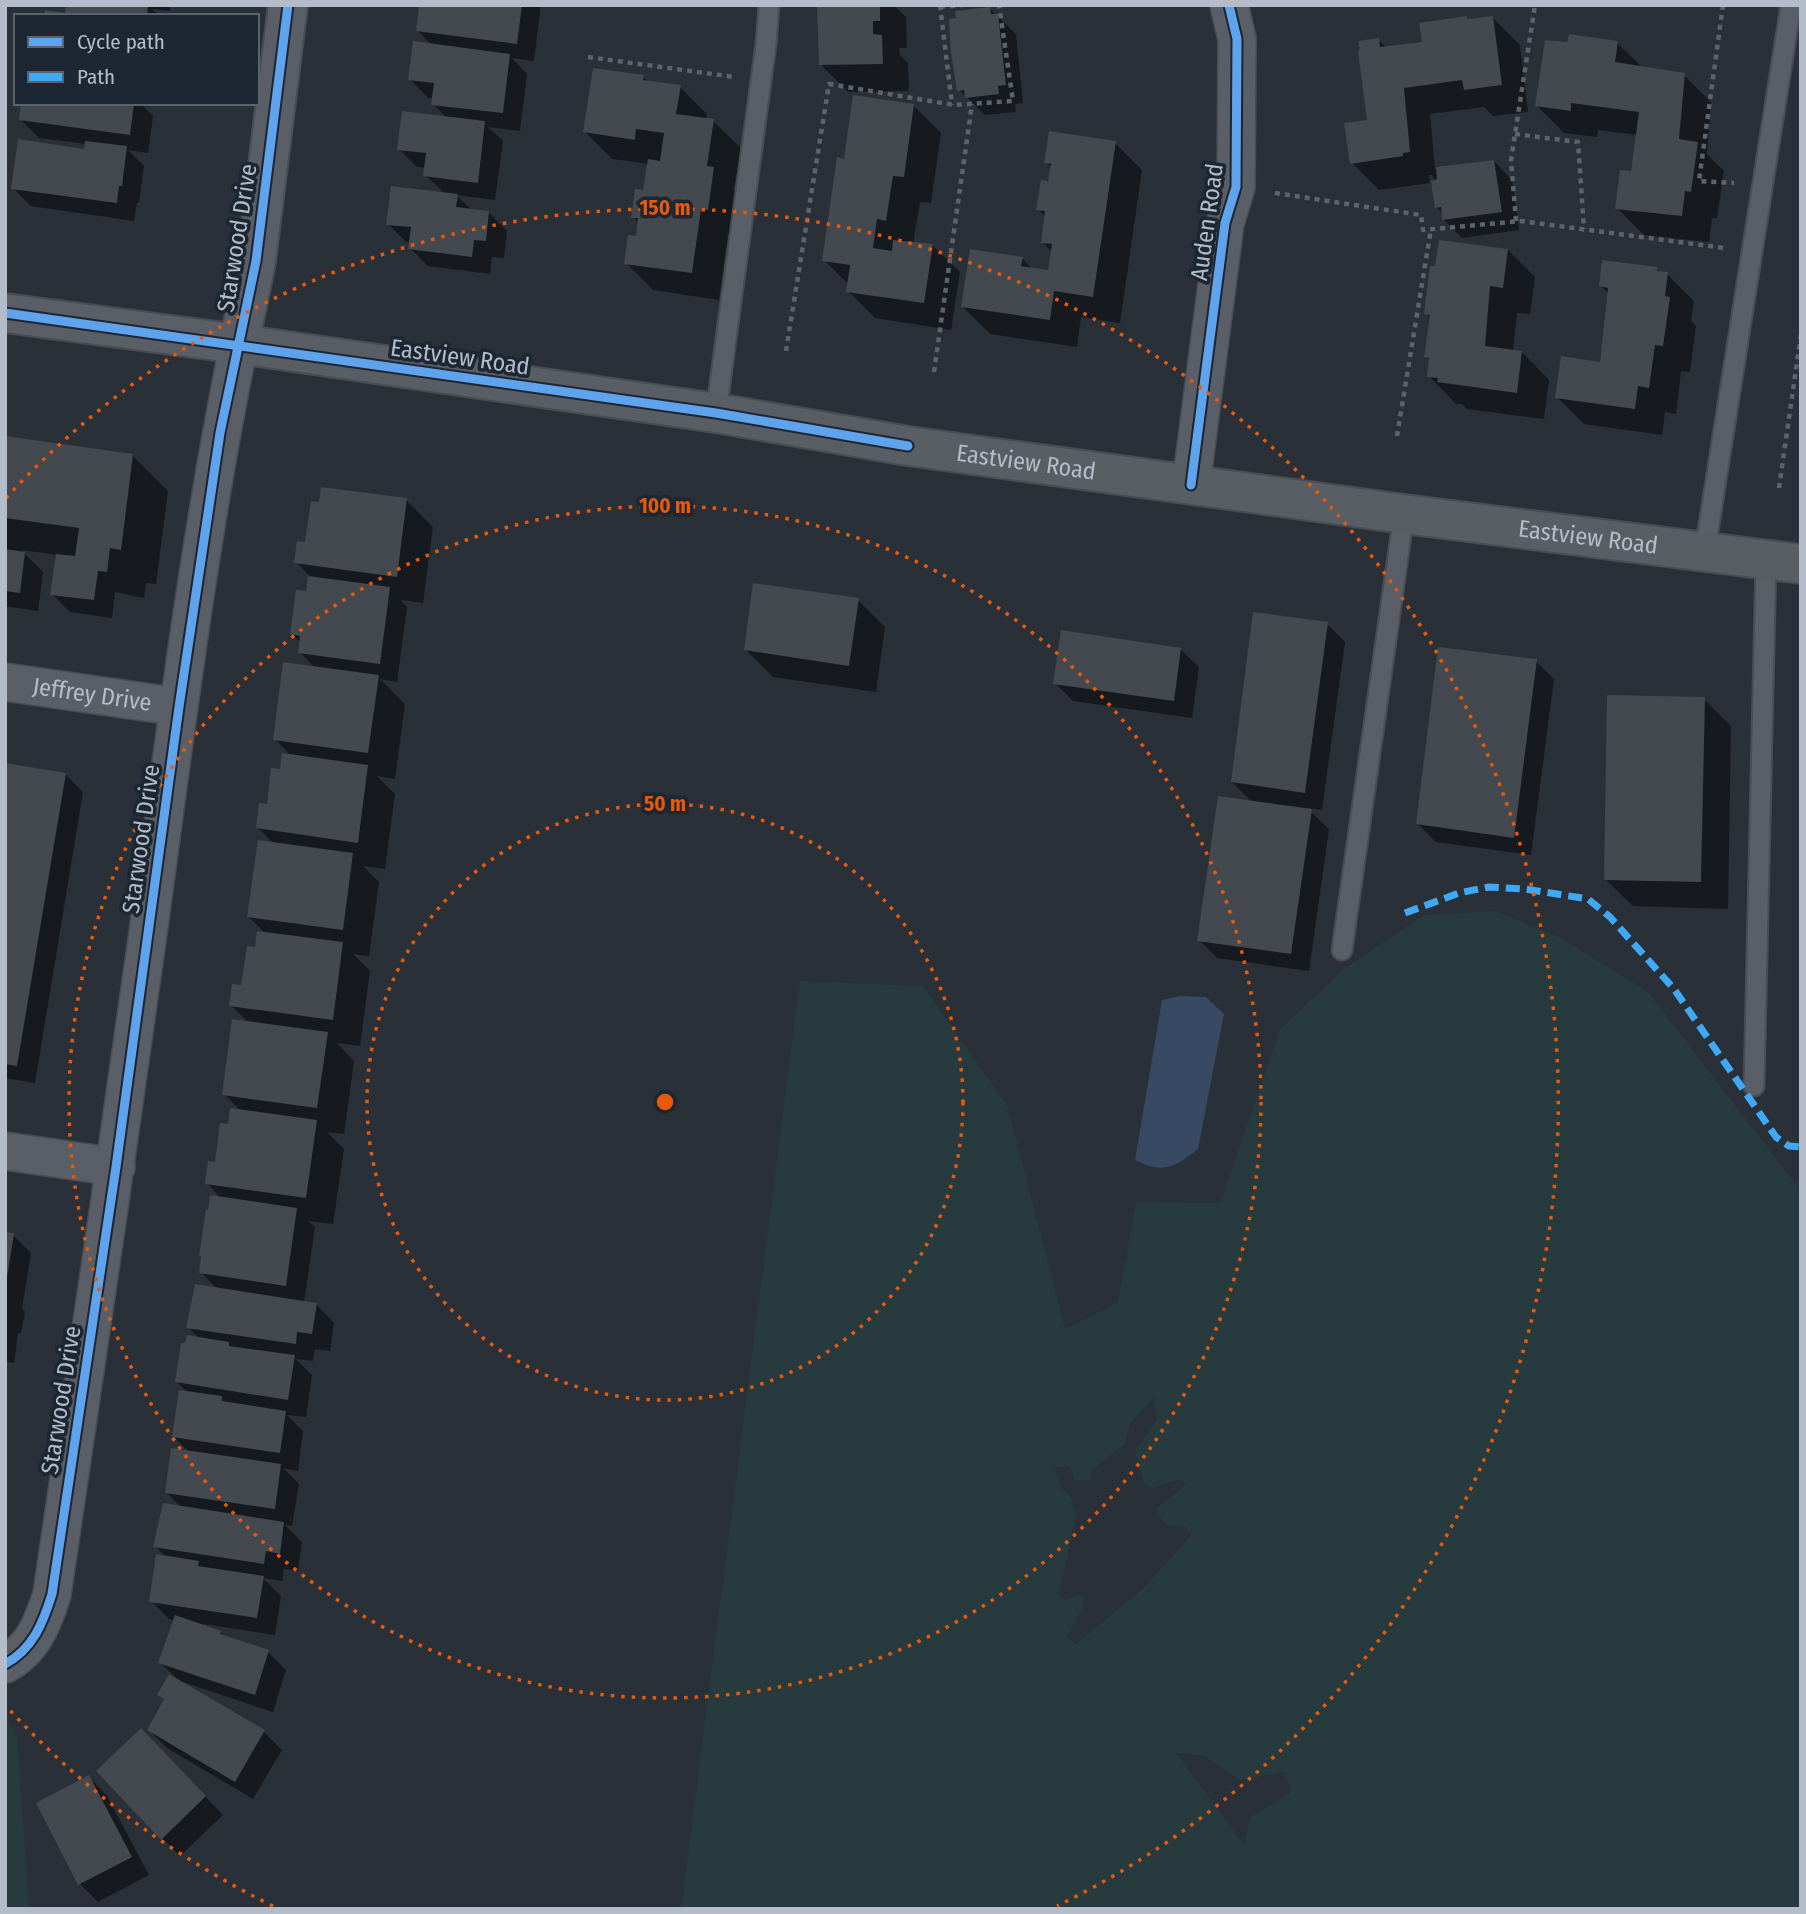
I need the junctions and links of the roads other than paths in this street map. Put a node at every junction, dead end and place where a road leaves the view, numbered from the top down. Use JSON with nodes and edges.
{"nodes":[{"id":1,"x":288,"y":5,"type":"edge"},
{"id":2,"x":769,"y":5,"type":"edge"},
{"id":3,"x":1229,"y":5,"type":"edge"},
{"id":4,"x":1791,"y":5,"type":"edge"},
{"id":5,"x":5,"y":313,"type":"edge"},
{"id":6,"x":239,"y":344,"type":"junction"},
{"id":7,"x":716,"y":413,"type":"junction"},
{"id":8,"x":1191,"y":485,"type":"junction"},
{"id":9,"x":1404,"y":514,"type":"junction"},
{"id":10,"x":1705,"y":550,"type":"junction"},
{"id":11,"x":1783,"y":561,"type":"edge"},
{"id":12,"x":5,"y":682,"type":"edge"},
{"id":13,"x":179,"y":707,"type":"junction"},
{"id":14,"x":1342,"y":950,"type":"dead end"},
{"id":15,"x":1754,"y":1086,"type":"dead end"},
{"id":16,"x":5,"y":1151,"type":"edge"},
{"id":17,"x":116,"y":1167,"type":"junction"},
{"id":18,"x":5,"y":1664,"type":"edge"}],
"edges":[{"from":1,"to":6,"type":"street","name":"Starwood Drive"},
{"from":2,"to":7,"type":"lane"},
{"from":3,"to":8,"type":"street","name":"Auden Road"},
{"from":4,"to":10,"type":"lane"},
{"from":5,"to":6,"type":"street","name":"Eastview Road"},
{"from":6,"to":7,"type":"main road","name":"Eastview Road"},
{"from":6,"to":13,"type":"street","name":"Starwood Drive"},
{"from":7,"to":8,"type":"main road","name":"Eastview Road"},
{"from":8,"to":9,"type":"main road","name":"Eastview Road"},
{"from":9,"to":10,"type":"main road","name":"Eastview Road"},
{"from":9,"to":14,"type":"lane"},
{"from":10,"to":11,"type":"main road","name":"Eastview Road"},
{"from":11,"to":15,"type":"lane"},
{"from":12,"to":13,"type":"street","name":"Jeffrey Drive"},
{"from":13,"to":17,"type":"street","name":"Starwood Drive"},
{"from":16,"to":17,"type":"street"},
{"from":17,"to":18,"type":"street","name":"Starwood Drive"}]}
